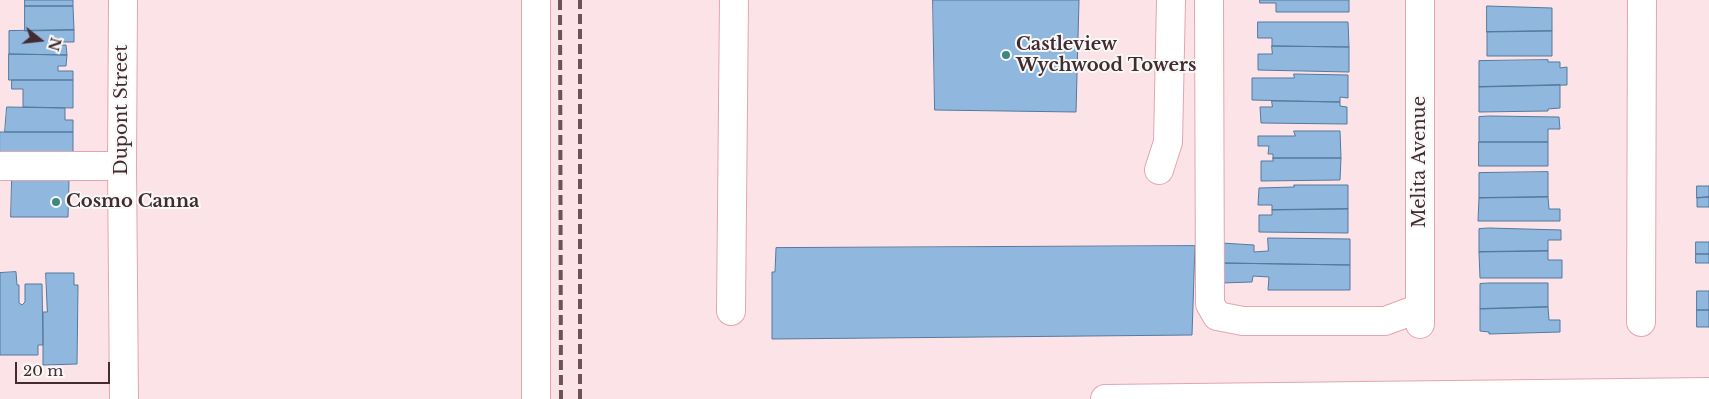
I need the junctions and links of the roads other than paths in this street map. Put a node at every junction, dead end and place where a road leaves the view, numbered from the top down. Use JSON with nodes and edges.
{"nodes":[{"id":1,"x":123,"y":0,"type":"edge"},
{"id":2,"x":536,"y":0,"type":"edge"},
{"id":3,"x":734,"y":0,"type":"edge"},
{"id":4,"x":1171,"y":0,"type":"edge"},
{"id":5,"x":1209,"y":0,"type":"edge"},
{"id":6,"x":1420,"y":0,"type":"edge"},
{"id":7,"x":1642,"y":0,"type":"edge"},
{"id":8,"x":0,"y":166,"type":"edge"},
{"id":9,"x":122,"y":166,"type":"junction"},
{"id":10,"x":1159,"y":170,"type":"dead end"},
{"id":11,"x":731,"y":311,"type":"dead end"},
{"id":12,"x":1640,"y":322,"type":"dead end"},
{"id":13,"x":1709,"y":392,"type":"edge"},
{"id":14,"x":124,"y":399,"type":"edge"},
{"id":15,"x":536,"y":399,"type":"edge"},
{"id":16,"x":1105,"y":399,"type":"edge"}],
"edges":[{"from":1,"to":9,"type":"main road","name":"Dupont Street"},
{"from":2,"to":15,"type":"main road"},
{"from":3,"to":11,"type":"main road"},
{"from":4,"to":10,"type":"main road"},
{"from":5,"to":6,"type":"main road","name":"Melita Avenue"},
{"from":7,"to":12,"type":"main road"},
{"from":8,"to":9,"type":"main road"},
{"from":9,"to":14,"type":"main road","name":"Dupont Street"},
{"from":13,"to":16,"type":"main road"}]}
